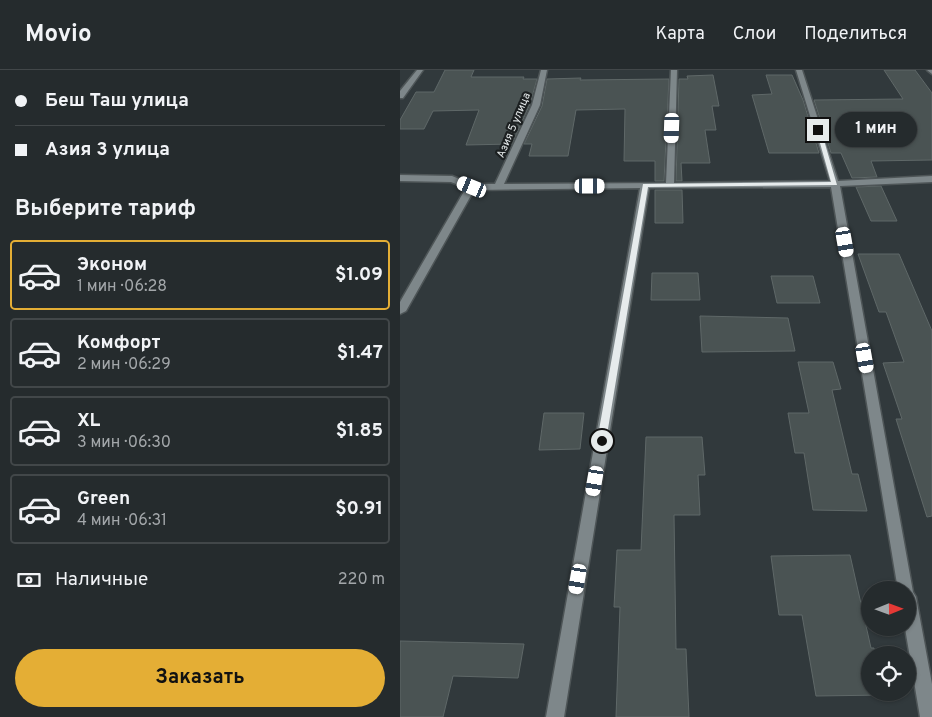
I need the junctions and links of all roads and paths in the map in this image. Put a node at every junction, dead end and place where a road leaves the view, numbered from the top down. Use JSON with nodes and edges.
{"nodes":[{"id":1,"x":420,"y":70,"type":"edge"},
{"id":2,"x":544,"y":70,"type":"edge"},
{"id":3,"x":674,"y":70,"type":"edge"},
{"id":4,"x":799,"y":70,"type":"edge"},
{"id":5,"x":400,"y":96,"type":"edge"},
{"id":6,"x":400,"y":178,"type":"edge"},
{"id":7,"x":932,"y":179,"type":"edge"},
{"id":8,"x":835,"y":184,"type":"junction"},
{"id":9,"x":645,"y":185,"type":"junction"},
{"id":10,"x":670,"y":185,"type":"junction"},
{"id":11,"x":472,"y":187,"type":"junction"},
{"id":12,"x":498,"y":187,"type":"junction"},
{"id":13,"x":400,"y":311,"type":"edge"},
{"id":14,"x":904,"y":581,"type":"edge"},
{"id":15,"x":915,"y":636,"type":"edge"},
{"id":16,"x":555,"y":717,"type":"edge"},
{"id":17,"x":929,"y":717,"type":"edge"}],
"edges":[{"from":1,"to":5,"type":"street"},
{"from":2,"to":12,"type":"street","name":"Азия 5 улица"},
{"from":3,"to":10,"type":"street"},
{"from":4,"to":8,"type":"street"},
{"from":6,"to":11,"type":"street"},
{"from":7,"to":8,"type":"street"},
{"from":8,"to":10,"type":"street"},
{"from":8,"to":14,"type":"street"},
{"from":9,"to":10,"type":"street"},
{"from":9,"to":12,"type":"street"},
{"from":9,"to":16,"type":"street"},
{"from":11,"to":12,"type":"street"},
{"from":11,"to":13,"type":"street"},
{"from":15,"to":17,"type":"street"}]}
